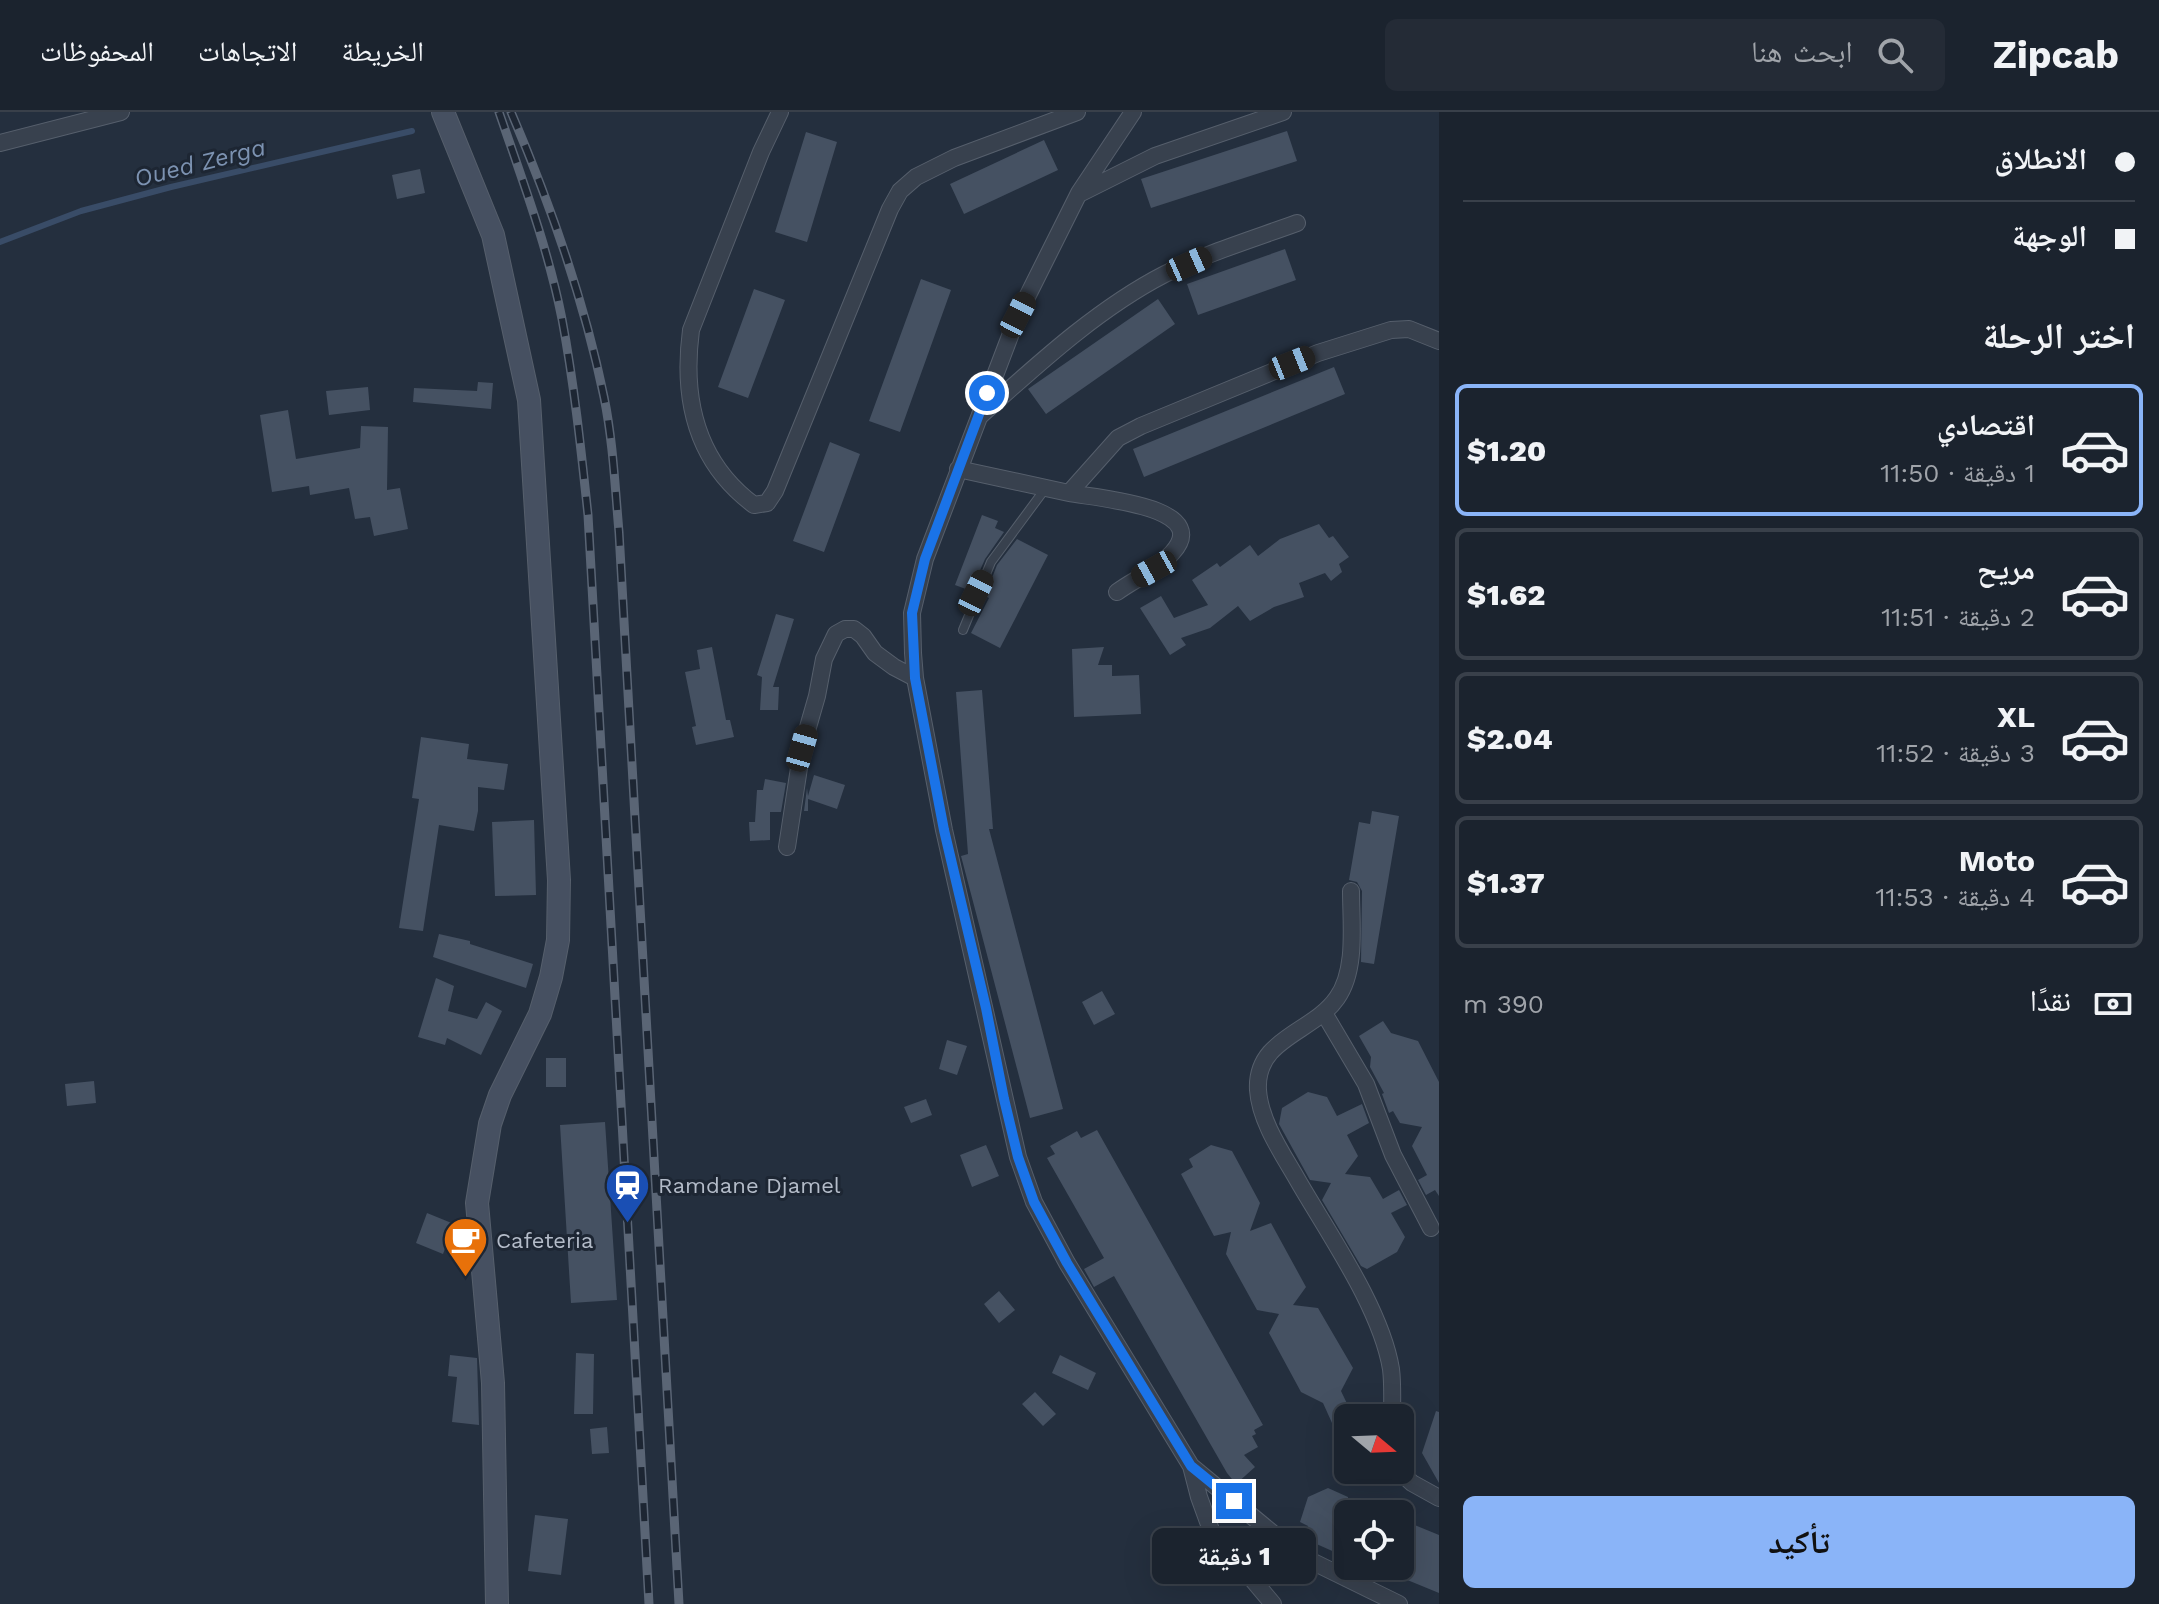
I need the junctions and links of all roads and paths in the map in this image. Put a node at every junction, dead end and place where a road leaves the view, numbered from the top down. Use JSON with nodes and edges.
{"nodes":[{"id":1,"x":121,"y":112,"type":"edge"},
{"id":2,"x":443,"y":112,"type":"edge"},
{"id":3,"x":780,"y":112,"type":"edge"},
{"id":4,"x":1077,"y":112,"type":"edge"},
{"id":5,"x":1133,"y":112,"type":"edge"},
{"id":6,"x":1283,"y":112,"type":"edge"},
{"id":7,"x":0,"y":143,"type":"edge"},
{"id":8,"x":1079,"y":193,"type":"junction"},
{"id":9,"x":1297,"y":223,"type":"dead end"},
{"id":10,"x":1439,"y":341,"type":"edge"},
{"id":11,"x":976,"y":419,"type":"junction"},
{"id":12,"x":958,"y":469,"type":"junction"},
{"id":13,"x":1045,"y":489,"type":"junction"},
{"id":14,"x":1069,"y":493,"type":"junction"},
{"id":15,"x":1117,"y":592,"type":"dead end"},
{"id":16,"x":963,"y":630,"type":"dead end"},
{"id":17,"x":915,"y":678,"type":"junction"},
{"id":18,"x":787,"y":847,"type":"dead end"},
{"id":19,"x":1351,"y":891,"type":"dead end"},
{"id":20,"x":1324,"y":1013,"type":"junction"},
{"id":21,"x":1431,"y":1228,"type":"dead end"},
{"id":22,"x":1392,"y":1404,"type":"edge"},
{"id":23,"x":1191,"y":1466,"type":"junction"},
{"id":24,"x":1414,"y":1484,"type":"edge"},
{"id":25,"x":1439,"y":1498,"type":"edge"},
{"id":26,"x":497,"y":1604,"type":"edge"},
{"id":27,"x":1273,"y":1604,"type":"edge"},
{"id":28,"x":1399,"y":1604,"type":"edge"}],
"edges":[{"from":1,"to":7,"type":"street"},
{"from":2,"to":26,"type":"main road"},
{"from":3,"to":4,"type":"street"},
{"from":5,"to":8,"type":"street"},
{"from":6,"to":8,"type":"street"},
{"from":8,"to":11,"type":"street"},
{"from":9,"to":11,"type":"street"},
{"from":10,"to":14,"type":"street"},
{"from":11,"to":12,"type":"street"},
{"from":12,"to":13,"type":"street"},
{"from":12,"to":17,"type":"street"},
{"from":13,"to":14,"type":"street"},
{"from":13,"to":16,"type":"lane"},
{"from":14,"to":15,"type":"street"},
{"from":17,"to":18,"type":"street"},
{"from":17,"to":23,"type":"street"},
{"from":19,"to":20,"type":"street"},
{"from":20,"to":21,"type":"street"},
{"from":20,"to":22,"type":"street"},
{"from":23,"to":27,"type":"street"},
{"from":23,"to":28,"type":"street"},
{"from":24,"to":25,"type":"street"}]}
